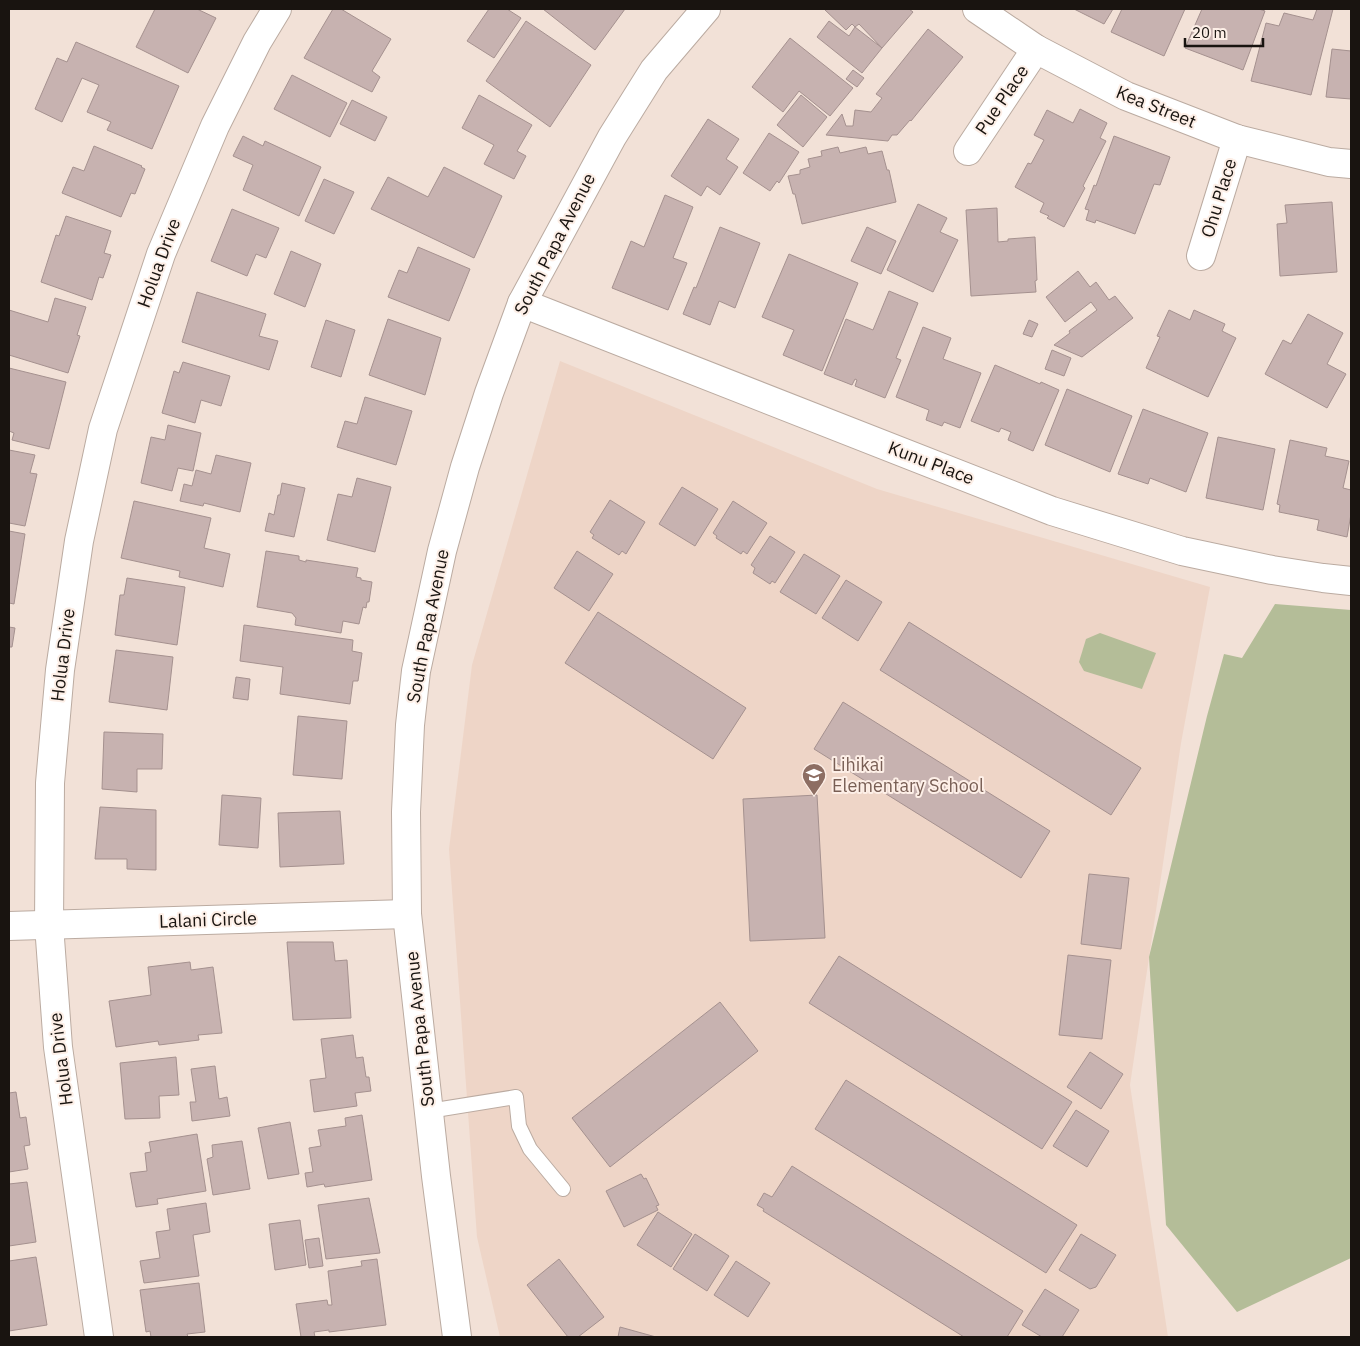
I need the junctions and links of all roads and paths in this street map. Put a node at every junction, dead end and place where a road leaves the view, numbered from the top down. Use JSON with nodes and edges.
{"nodes":[{"id":1,"x":277,"y":9,"type":"edge"},
{"id":2,"x":706,"y":9,"type":"edge"},
{"id":3,"x":977,"y":9,"type":"edge"},
{"id":4,"x":1036,"y":49,"type":"junction"},
{"id":5,"x":1237,"y":139,"type":"junction"},
{"id":6,"x":968,"y":151,"type":"dead end"},
{"id":7,"x":1351,"y":164,"type":"edge"},
{"id":8,"x":1201,"y":256,"type":"dead end"},
{"id":9,"x":522,"y":303,"type":"junction"},
{"id":10,"x":1351,"y":581,"type":"edge"},
{"id":11,"x":407,"y":914,"type":"junction"},
{"id":12,"x":49,"y":925,"type":"junction"},
{"id":13,"x":9,"y":926,"type":"edge"},
{"id":14,"x":429,"y":1111,"type":"junction"},
{"id":15,"x":563,"y":1189,"type":"dead end"},
{"id":16,"x":99,"y":1337,"type":"edge"},
{"id":17,"x":457,"y":1337,"type":"edge"}],
"edges":[{"from":1,"to":12,"type":"street","name":"Holua Drive"},
{"from":2,"to":9,"type":"street","name":"South Papa Avenue"},
{"from":3,"to":4,"type":"street","name":"Kea Street"},
{"from":4,"to":5,"type":"street","name":"Kea Street"},
{"from":4,"to":6,"type":"street","name":"Pue Place"},
{"from":5,"to":7,"type":"street","name":"Kea Street"},
{"from":5,"to":8,"type":"street","name":"Ohu Place"},
{"from":9,"to":10,"type":"street","name":"Kunu Place"},
{"from":9,"to":11,"type":"street","name":"South Papa Avenue"},
{"from":11,"to":12,"type":"street","name":"Lalani Circle"},
{"from":11,"to":14,"type":"street","name":"South Papa Avenue"},
{"from":12,"to":13,"type":"street","name":"Lalani Circle"},
{"from":12,"to":16,"type":"street","name":"Holua Drive"},
{"from":14,"to":15,"type":"lane"},
{"from":14,"to":17,"type":"street","name":"South Papa Avenue"}]}
